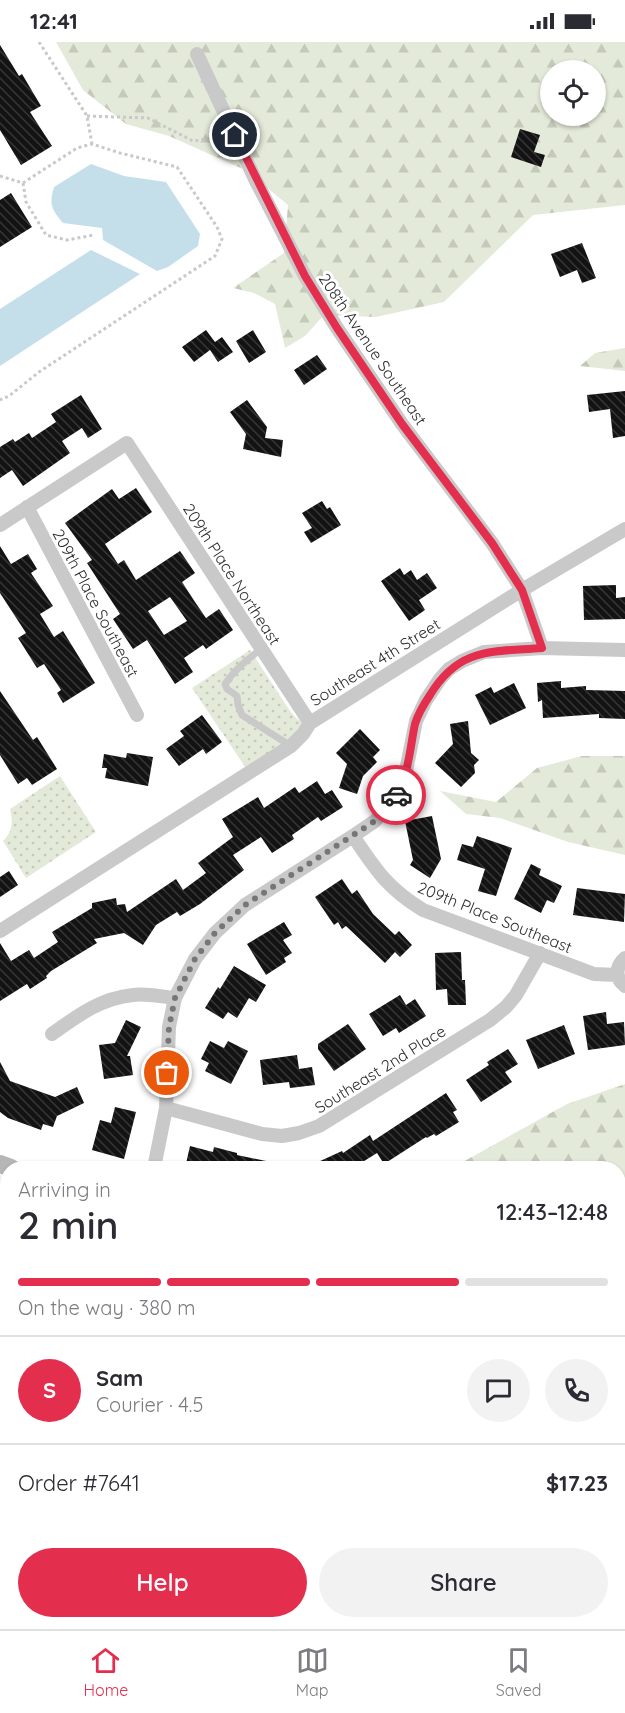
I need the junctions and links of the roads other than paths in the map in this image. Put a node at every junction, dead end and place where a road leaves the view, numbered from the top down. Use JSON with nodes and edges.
{"nodes":[{"id":1,"x":196,"y":54,"type":"dead end"},
{"id":2,"x":27,"y":507,"type":"junction"},
{"id":3,"x":0,"y":525,"type":"edge"},
{"id":4,"x":625,"y":529,"type":"edge"},
{"id":5,"x":522,"y":590,"type":"junction"},
{"id":6,"x":542,"y":648,"type":"junction"},
{"id":7,"x":261,"y":650,"type":"junction"},
{"id":8,"x":625,"y":650,"type":"edge"},
{"id":9,"x":136,"y":715,"type":"dead end"},
{"id":10,"x":310,"y":723,"type":"junction"},
{"id":11,"x":291,"y":746,"type":"junction"},
{"id":12,"x":353,"y":836,"type":"junction"},
{"id":13,"x":0,"y":931,"type":"edge"},
{"id":14,"x":540,"y":953,"type":"junction"},
{"id":15,"x":625,"y":958,"type":"edge"},
{"id":16,"x":621,"y":980,"type":"edge"},
{"id":17,"x":175,"y":998,"type":"junction"},
{"id":18,"x":52,"y":1034,"type":"dead end"},
{"id":19,"x":166,"y":1108,"type":"junction"},
{"id":20,"x":155,"y":1161,"type":"edge"}],
"edges":[{"from":1,"to":5,"type":"street","name":"208th Avenue Southeast"},
{"from":2,"to":3,"type":"street"},
{"from":2,"to":7,"type":"street","name":"209th Place Northeast"},
{"from":2,"to":9,"type":"street","name":"209th Place Southeast"},
{"from":4,"to":5,"type":"street","name":"Southeast 4th Street"},
{"from":5,"to":6,"type":"street","name":"208th Avenue Southeast"},
{"from":5,"to":10,"type":"street","name":"Southeast 4th Street"},
{"from":6,"to":8,"type":"street"},
{"from":6,"to":12,"type":"street"},
{"from":7,"to":10,"type":"street","name":"209th Place Northeast"},
{"from":7,"to":11,"type":"lane"},
{"from":10,"to":11,"type":"street","name":"Southeast 4th Street"},
{"from":11,"to":13,"type":"street","name":"Southeast 4th Street"},
{"from":12,"to":14,"type":"street","name":"209th Place Southeast"},
{"from":12,"to":17,"type":"street"},
{"from":14,"to":16,"type":"street","name":"209th Place Southeast"},
{"from":14,"to":19,"type":"street","name":"Southeast 2nd Place"},
{"from":15,"to":16,"type":"street","name":"209th Place Southeast"},
{"from":17,"to":18,"type":"street"},
{"from":17,"to":19,"type":"street"},
{"from":19,"to":20,"type":"street"}]}
